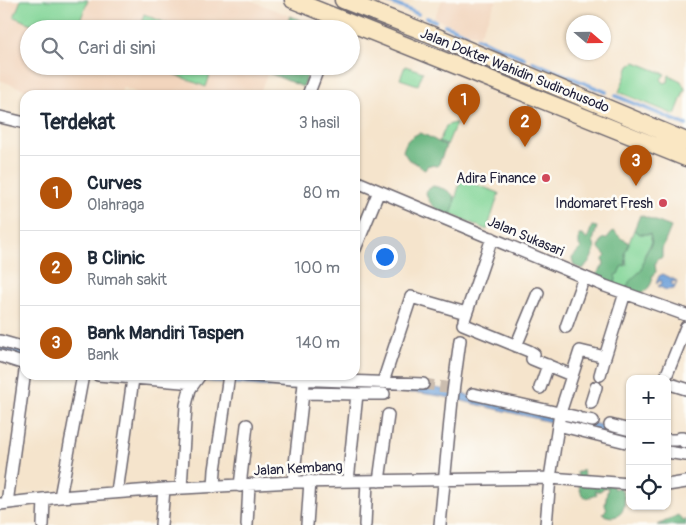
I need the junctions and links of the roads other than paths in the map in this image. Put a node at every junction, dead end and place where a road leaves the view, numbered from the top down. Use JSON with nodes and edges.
{"nodes":[{"id":1,"x":293,"y":0,"type":"edge"},
{"id":2,"x":343,"y":0,"type":"edge"},
{"id":3,"x":377,"y":9,"type":"edge"},
{"id":4,"x":330,"y":20,"type":"edge"},
{"id":5,"x":360,"y":29,"type":"edge"},
{"id":6,"x":378,"y":34,"type":"junction"},
{"id":7,"x":523,"y":74,"type":"junction"},
{"id":8,"x":316,"y":75,"type":"edge"},
{"id":9,"x":517,"y":89,"type":"junction"},
{"id":10,"x":310,"y":90,"type":"edge"},
{"id":11,"x":0,"y":116,"type":"edge"},
{"id":12,"x":20,"y":122,"type":"edge"},
{"id":13,"x":686,"y":141,"type":"edge"},
{"id":14,"x":686,"y":158,"type":"edge"},
{"id":15,"x":360,"y":183,"type":"edge"},
{"id":16,"x":379,"y":192,"type":"junction"},
{"id":17,"x":360,"y":237,"type":"edge"},
{"id":18,"x":492,"y":238,"type":"junction"},
{"id":19,"x":584,"y":277,"type":"junction"},
{"id":20,"x":538,"y":293,"type":"dead end"},
{"id":21,"x":625,"y":293,"type":"junction"},
{"id":22,"x":686,"y":315,"type":"edge"},
{"id":23,"x":686,"y":326,"type":"edge"},
{"id":24,"x":463,"y":327,"type":"junction"},
{"id":25,"x":566,"y":327,"type":"dead end"},
{"id":26,"x":0,"y":341,"type":"edge"},
{"id":27,"x":516,"y":346,"type":"junction"},
{"id":28,"x":20,"y":354,"type":"edge"},
{"id":29,"x":20,"y":355,"type":"edge"},
{"id":30,"x":0,"y":356,"type":"edge"},
{"id":31,"x":605,"y":357,"type":"junction"},
{"id":32,"x":548,"y":365,"type":"junction"},
{"id":33,"x":572,"y":375,"type":"junction"},
{"id":34,"x":668,"y":375,"type":"edge"},
{"id":35,"x":24,"y":380,"type":"edge"},
{"id":36,"x":82,"y":380,"type":"edge"},
{"id":37,"x":125,"y":380,"type":"edge"},
{"id":38,"x":195,"y":380,"type":"edge"},
{"id":39,"x":228,"y":380,"type":"edge"},
{"id":40,"x":371,"y":382,"type":"junction"},
{"id":41,"x":304,"y":384,"type":"edge"},
{"id":42,"x":423,"y":384,"type":"tunnel mouth"},
{"id":43,"x":671,"y":384,"type":"edge"},
{"id":44,"x":384,"y":388,"type":"junction"},
{"id":45,"x":540,"y":388,"type":"dead end"},
{"id":46,"x":686,"y":389,"type":"edge"},
{"id":47,"x":453,"y":392,"type":"junction"},
{"id":48,"x":357,"y":394,"type":"junction"},
{"id":49,"x":370,"y":394,"type":"junction"},
{"id":50,"x":591,"y":403,"type":"dead end"},
{"id":51,"x":388,"y":415,"type":"dead end"},
{"id":52,"x":559,"y":419,"type":"junction"},
{"id":53,"x":585,"y":419,"type":"dead end"},
{"id":54,"x":247,"y":425,"type":"dead end"},
{"id":55,"x":610,"y":425,"type":"dead end"},
{"id":56,"x":626,"y":429,"type":"edge"},
{"id":57,"x":671,"y":440,"type":"edge"},
{"id":58,"x":626,"y":442,"type":"edge"},
{"id":59,"x":684,"y":448,"type":"edge"},
{"id":60,"x":671,"y":451,"type":"edge"},
{"id":61,"x":0,"y":466,"type":"edge"},
{"id":62,"x":12,"y":466,"type":"junction"},
{"id":63,"x":550,"y":478,"type":"junction"},
{"id":64,"x":445,"y":479,"type":"junction"},
{"id":65,"x":310,"y":481,"type":"junction"},
{"id":66,"x":348,"y":481,"type":"junction"},
{"id":67,"x":373,"y":481,"type":"junction"},
{"id":68,"x":293,"y":482,"type":"junction"},
{"id":69,"x":686,"y":482,"type":"edge"},
{"id":70,"x":626,"y":484,"type":"edge"},
{"id":71,"x":671,"y":484,"type":"edge"},
{"id":72,"x":245,"y":485,"type":"junction"},
{"id":73,"x":214,"y":487,"type":"junction"},
{"id":74,"x":181,"y":488,"type":"junction"},
{"id":75,"x":164,"y":489,"type":"junction"},
{"id":76,"x":117,"y":492,"type":"junction"},
{"id":77,"x":60,"y":497,"type":"junction"},
{"id":78,"x":44,"y":498,"type":"junction"},
{"id":79,"x":4,"y":504,"type":"edge"},
{"id":80,"x":43,"y":525,"type":"edge"},
{"id":81,"x":161,"y":525,"type":"edge"},
{"id":82,"x":247,"y":525,"type":"edge"},
{"id":83,"x":307,"y":525,"type":"edge"},
{"id":84,"x":365,"y":525,"type":"edge"},
{"id":85,"x":440,"y":525,"type":"edge"},
{"id":86,"x":546,"y":525,"type":"edge"}],
"edges":[{"from":1,"to":4,"type":"main road","name":"Jalan Dokter Wahidin Sudirohusodo"},
{"from":2,"to":3,"type":"main road","name":"Jalan Dokter Wahidin Sudirohusodo"},
{"from":3,"to":6,"type":"main road"},
{"from":3,"to":7,"type":"main road","name":"Jalan Dokter Wahidin Sudirohusodo"},
{"from":5,"to":6,"type":"main road","name":"Jalan Dokter Wahidin Sudirohusodo"},
{"from":6,"to":9,"type":"main road","name":"Jalan Dokter Wahidin Sudirohusodo"},
{"from":7,"to":9,"type":"main road"},
{"from":7,"to":13,"type":"main road","name":"Jalan Dokter Wahidin Sudirohusodo"},
{"from":8,"to":10,"type":"street"},
{"from":9,"to":14,"type":"main road","name":"Jalan Dokter Wahidin Sudirohusodo"},
{"from":11,"to":12,"type":"street"},
{"from":15,"to":16,"type":"street","name":"Jalan Sukasari"},
{"from":16,"to":17,"type":"street"},
{"from":16,"to":18,"type":"street","name":"Jalan Sukasari"},
{"from":18,"to":19,"type":"street","name":"Jalan Sukasari"},
{"from":18,"to":24,"type":"street"},
{"from":19,"to":21,"type":"street","name":"Jalan Sukasari"},
{"from":19,"to":25,"type":"street"},
{"from":20,"to":27,"type":"street"},
{"from":21,"to":22,"type":"street","name":"Jalan Sukasari"},
{"from":21,"to":31,"type":"street"},
{"from":23,"to":34,"type":"street"},
{"from":24,"to":27,"type":"street"},
{"from":24,"to":44,"type":"street"},
{"from":24,"to":47,"type":"street"},
{"from":26,"to":28,"type":"street"},
{"from":27,"to":32,"type":"street"},
{"from":29,"to":30,"type":"street"},
{"from":31,"to":33,"type":"street"},
{"from":31,"to":50,"type":"street"},
{"from":32,"to":33,"type":"street"},
{"from":32,"to":45,"type":"street"},
{"from":33,"to":52,"type":"street"},
{"from":35,"to":62,"type":"street"},
{"from":36,"to":77,"type":"street"},
{"from":37,"to":76,"type":"street"},
{"from":38,"to":74,"type":"street"},
{"from":39,"to":73,"type":"street"},
{"from":40,"to":41,"type":"street"},
{"from":40,"to":44,"type":"street"},
{"from":40,"to":49,"type":"street"},
{"from":41,"to":48,"type":"street"},
{"from":41,"to":68,"type":"street"},
{"from":42,"to":44,"type":"street"},
{"from":43,"to":46,"type":"street"},
{"from":44,"to":49,"type":"street"},
{"from":47,"to":52,"type":"street"},
{"from":47,"to":64,"type":"street"},
{"from":48,"to":49,"type":"street"},
{"from":48,"to":66,"type":"street"},
{"from":51,"to":67,"type":"street"},
{"from":52,"to":53,"type":"street"},
{"from":52,"to":58,"type":"street"},
{"from":52,"to":63,"type":"street"},
{"from":54,"to":72,"type":"street"},
{"from":55,"to":56,"type":"street"},
{"from":57,"to":59,"type":"street"},
{"from":59,"to":60,"type":"street"},
{"from":61,"to":62,"type":"street"},
{"from":62,"to":79,"type":"street"},
{"from":63,"to":64,"type":"street","name":"Jalan Kembang"},
{"from":63,"to":70,"type":"street","name":"Jalan Kembang"},
{"from":63,"to":86,"type":"street"},
{"from":64,"to":67,"type":"street","name":"Jalan Kembang"},
{"from":64,"to":85,"type":"street"},
{"from":65,"to":66,"type":"street","name":"Jalan Kembang"},
{"from":65,"to":68,"type":"street","name":"Jalan Kembang"},
{"from":65,"to":83,"type":"street"},
{"from":66,"to":67,"type":"street","name":"Jalan Kembang"},
{"from":67,"to":84,"type":"street"},
{"from":68,"to":72,"type":"street","name":"Jalan Kembang"},
{"from":69,"to":71,"type":"street"},
{"from":72,"to":73,"type":"street","name":"Jalan Kembang"},
{"from":72,"to":82,"type":"street"},
{"from":73,"to":74,"type":"street","name":"Jalan Kembang"},
{"from":74,"to":75,"type":"street","name":"Jalan Kembang"},
{"from":75,"to":76,"type":"street","name":"Jalan Kembang"},
{"from":75,"to":81,"type":"street"},
{"from":76,"to":77,"type":"street","name":"Jalan Kembang"},
{"from":77,"to":78,"type":"street","name":"Jalan Kembang"},
{"from":78,"to":79,"type":"street","name":"Jalan Kembang"},
{"from":78,"to":80,"type":"street"}]}
